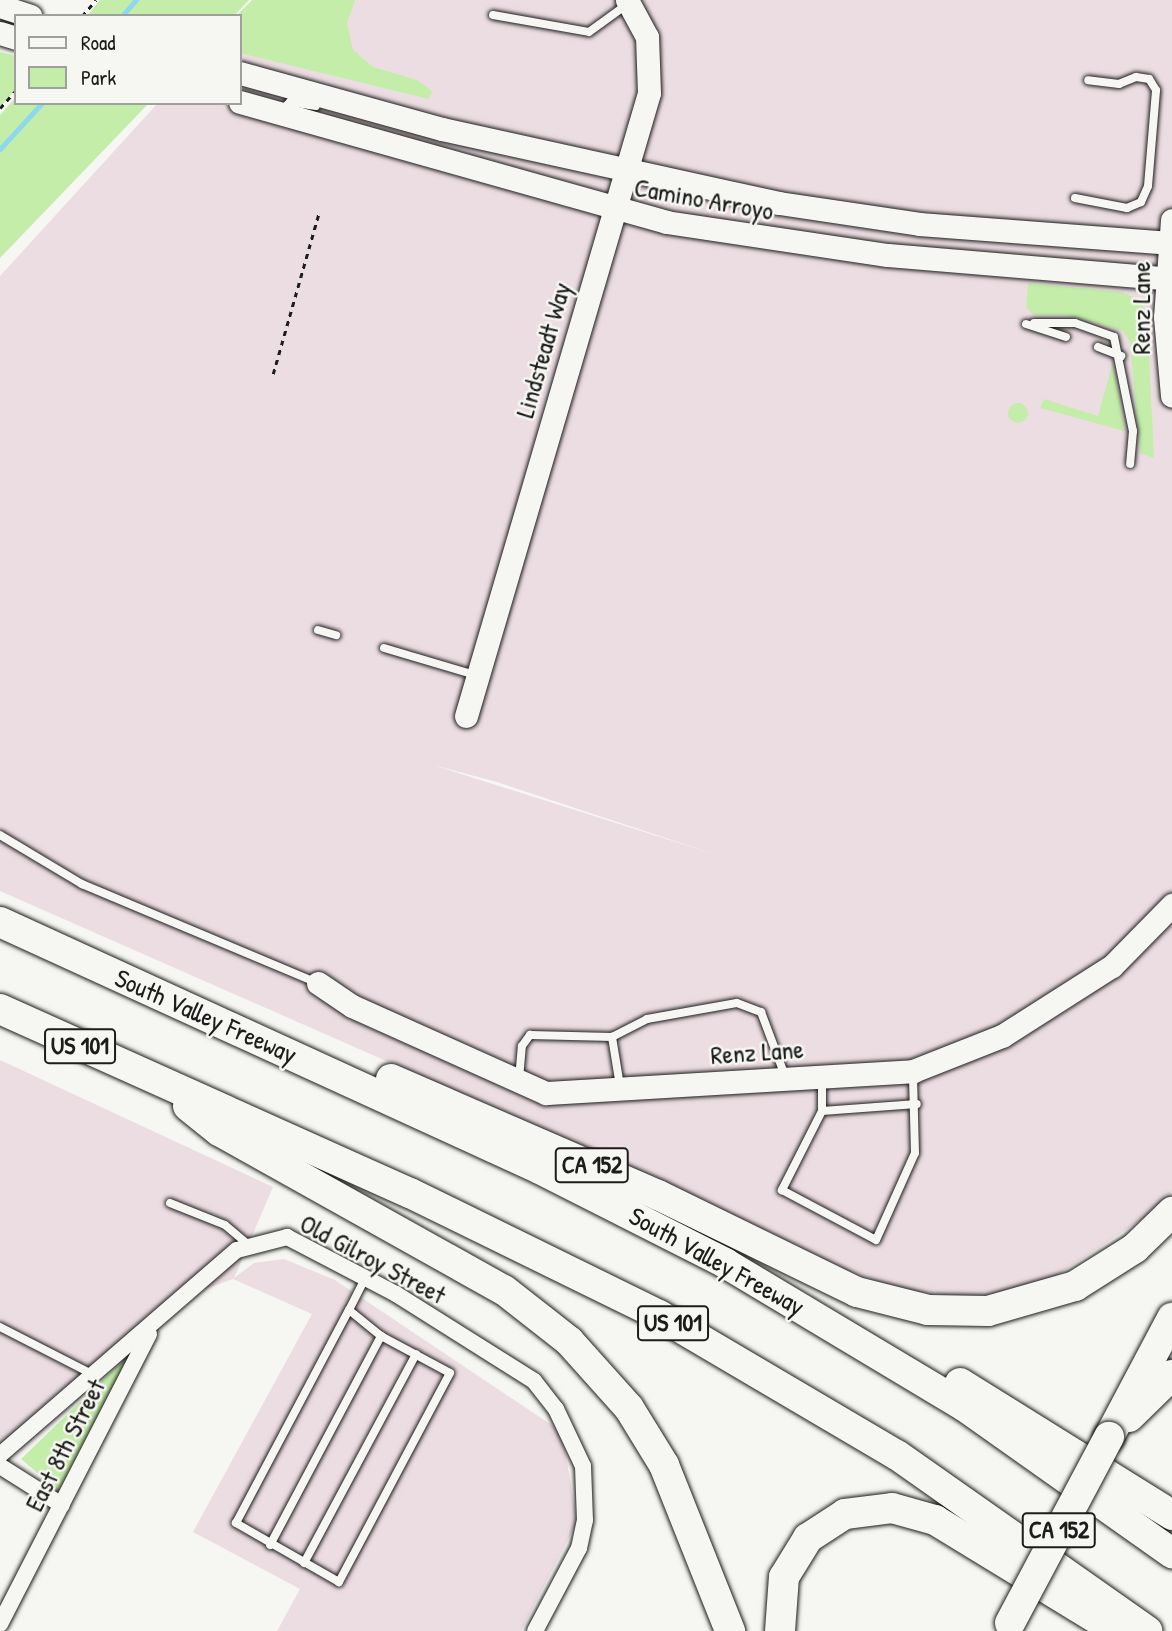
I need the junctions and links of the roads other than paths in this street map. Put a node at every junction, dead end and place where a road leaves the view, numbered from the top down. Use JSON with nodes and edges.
{"nodes":[{"id":1,"x":627,"y":2,"type":"edge"},
{"id":2,"x":0,"y":6,"type":"edge"},
{"id":3,"x":23,"y":14,"type":"edge"},
{"id":4,"x":493,"y":15,"type":"dead end"},
{"id":5,"x":242,"y":73,"type":"edge"},
{"id":6,"x":1088,"y":80,"type":"dead end"},
{"id":7,"x":242,"y":103,"type":"edge"},
{"id":8,"x":278,"y":114,"type":"junction"},
{"id":9,"x":428,"y":125,"type":"junction"},
{"id":10,"x":625,"y":172,"type":"junction"},
{"id":11,"x":1075,"y":198,"type":"dead end"},
{"id":12,"x":613,"y":212,"type":"junction"},
{"id":13,"x":1171,"y":235,"type":"edge"},
{"id":14,"x":1169,"y":279,"type":"edge"},
{"id":15,"x":1066,"y":337,"type":"dead end"},
{"id":16,"x":1098,"y":347,"type":"dead end"},
{"id":17,"x":1121,"y":356,"type":"junction"},
{"id":18,"x":1172,"y":396,"type":"edge"},
{"id":19,"x":1130,"y":464,"type":"dead end"},
{"id":20,"x":318,"y":629,"type":"dead end"},
{"id":21,"x":336,"y":635,"type":"dead end"},
{"id":22,"x":384,"y":649,"type":"dead end"},
{"id":23,"x":478,"y":676,"type":"junction"},
{"id":24,"x":466,"y":716,"type":"dead end"},
{"id":25,"x":0,"y":835,"type":"edge"},
{"id":26,"x":1172,"y":905,"type":"edge"},
{"id":27,"x":0,"y":921,"type":"edge"},
{"id":28,"x":318,"y":983,"type":"joint"},
{"id":29,"x":0,"y":1009,"type":"edge"},
{"id":30,"x":612,"y":1037,"type":"junction"},
{"id":31,"x":913,"y":1071,"type":"junction"},
{"id":32,"x":822,"y":1075,"type":"junction"},
{"id":33,"x":786,"y":1079,"type":"junction"},
{"id":34,"x":518,"y":1080,"type":"junction"},
{"id":35,"x":161,"y":1083,"type":"junction"},
{"id":36,"x":620,"y":1088,"type":"junction"},
{"id":37,"x":916,"y":1104,"type":"junction"},
{"id":38,"x":822,"y":1111,"type":"junction"},
{"id":39,"x":170,"y":1203,"type":"dead end"},
{"id":40,"x":1172,"y":1212,"type":"edge"},
{"id":41,"x":250,"y":1246,"type":"junction"},
{"id":42,"x":725,"y":1263,"type":"junction"},
{"id":43,"x":366,"y":1277,"type":"junction"},
{"id":44,"x":349,"y":1310,"type":"junction"},
{"id":45,"x":1172,"y":1318,"type":"edge"},
{"id":46,"x":154,"y":1325,"type":"junction"},
{"id":47,"x":0,"y":1327,"type":"edge"},
{"id":48,"x":381,"y":1336,"type":"junction"},
{"id":49,"x":416,"y":1354,"type":"junction"},
{"id":50,"x":94,"y":1375,"type":"junction"},
{"id":51,"x":1172,"y":1375,"type":"edge"},
{"id":52,"x":1108,"y":1437,"type":"junction"},
{"id":53,"x":0,"y":1455,"type":"edge"},
{"id":54,"x":0,"y":1466,"type":"edge"},
{"id":55,"x":62,"y":1505,"type":"junction"},
{"id":56,"x":1172,"y":1515,"type":"edge"},
{"id":57,"x":270,"y":1545,"type":"junction"},
{"id":58,"x":1172,"y":1553,"type":"edge"},
{"id":59,"x":304,"y":1563,"type":"junction"},
{"id":60,"x":0,"y":1624,"type":"edge"},
{"id":61,"x":1006,"y":1628,"type":"edge"},
{"id":62,"x":535,"y":1631,"type":"edge"},
{"id":63,"x":730,"y":1631,"type":"edge"},
{"id":64,"x":780,"y":1631,"type":"edge"},
{"id":65,"x":1117,"y":1631,"type":"edge"},
{"id":66,"x":1147,"y":1631,"type":"edge"}],
"edges":[{"from":1,"to":4,"type":"lane"},
{"from":1,"to":10,"type":"street","name":"Lindsteadt Way"},
{"from":2,"to":3,"type":"street"},
{"from":5,"to":9,"type":"street","name":"Camino Arroyo"},
{"from":6,"to":11,"type":"lane"},
{"from":7,"to":8,"type":"street","name":"Camino Arroyo"},
{"from":8,"to":9,"type":"lane"},
{"from":8,"to":12,"type":"street","name":"Camino Arroyo"},
{"from":9,"to":10,"type":"street","name":"Camino Arroyo"},
{"from":10,"to":12,"type":"street","name":"Lindsteadt Way"},
{"from":10,"to":13,"type":"street","name":"Camino Arroyo"},
{"from":12,"to":14,"type":"street","name":"Camino Arroyo"},
{"from":12,"to":23,"type":"street","name":"Lindsteadt Way"},
{"from":13,"to":14,"type":"street","name":"Renz Lane"},
{"from":14,"to":18,"type":"street","name":"Renz Lane"},
{"from":15,"to":17,"type":"lane"},
{"from":16,"to":17,"type":"lane"},
{"from":17,"to":19,"type":"lane"},
{"from":20,"to":21,"type":"lane"},
{"from":22,"to":23,"type":"lane"},
{"from":23,"to":24,"type":"street","name":"Lindsteadt Way"},
{"from":25,"to":28,"type":"lane"},
{"from":26,"to":31,"type":"street","name":"Renz Lane"},
{"from":27,"to":40,"type":"highway","number":"CA 152"},
{"from":27,"to":42,"type":"highway","name":"South Valley Freeway"},
{"from":28,"to":34,"type":"street","name":"Renz Lane"},
{"from":29,"to":35,"type":"highway","number":"US 101"},
{"from":30,"to":33,"type":"lane"},
{"from":30,"to":34,"type":"lane"},
{"from":30,"to":36,"type":"lane"},
{"from":31,"to":32,"type":"street","name":"Renz Lane"},
{"from":31,"to":37,"type":"lane"},
{"from":32,"to":33,"type":"street","name":"Renz Lane"},
{"from":32,"to":38,"type":"lane"},
{"from":33,"to":36,"type":"street","name":"Renz Lane"},
{"from":34,"to":36,"type":"street","name":"Renz Lane"},
{"from":35,"to":63,"type":"highway"},
{"from":35,"to":66,"type":"highway","number":"US 101"},
{"from":37,"to":38,"type":"lane"},
{"from":37,"to":38,"type":"lane"},
{"from":39,"to":41,"type":"lane"},
{"from":41,"to":43,"type":"street","name":"Old Gilroy Street"},
{"from":41,"to":46,"type":"street","name":"Old Gilroy Street"},
{"from":42,"to":56,"type":"highway"},
{"from":42,"to":58,"type":"highway","name":"South Valley Freeway"},
{"from":43,"to":44,"type":"lane"},
{"from":43,"to":62,"type":"street","name":"Old Gilroy Street"},
{"from":44,"to":48,"type":"lane"},
{"from":44,"to":57,"type":"lane"},
{"from":45,"to":52,"type":"highway","number":"CA 152"},
{"from":46,"to":50,"type":"street","name":"Old Gilroy Street"},
{"from":46,"to":55,"type":"street","name":"East 8th Street"},
{"from":47,"to":50,"type":"lane"},
{"from":48,"to":49,"type":"lane"},
{"from":48,"to":57,"type":"lane"},
{"from":49,"to":59,"type":"lane"},
{"from":49,"to":59,"type":"lane"},
{"from":50,"to":53,"type":"street","name":"Old Gilroy Street"},
{"from":51,"to":52,"type":"highway"},
{"from":52,"to":61,"type":"highway","number":"CA 152","bridge":true},
{"from":54,"to":55,"type":"street"},
{"from":55,"to":60,"type":"street","name":"East 8th Street"},
{"from":57,"to":59,"type":"lane"},
{"from":64,"to":65,"type":"highway"}]}
